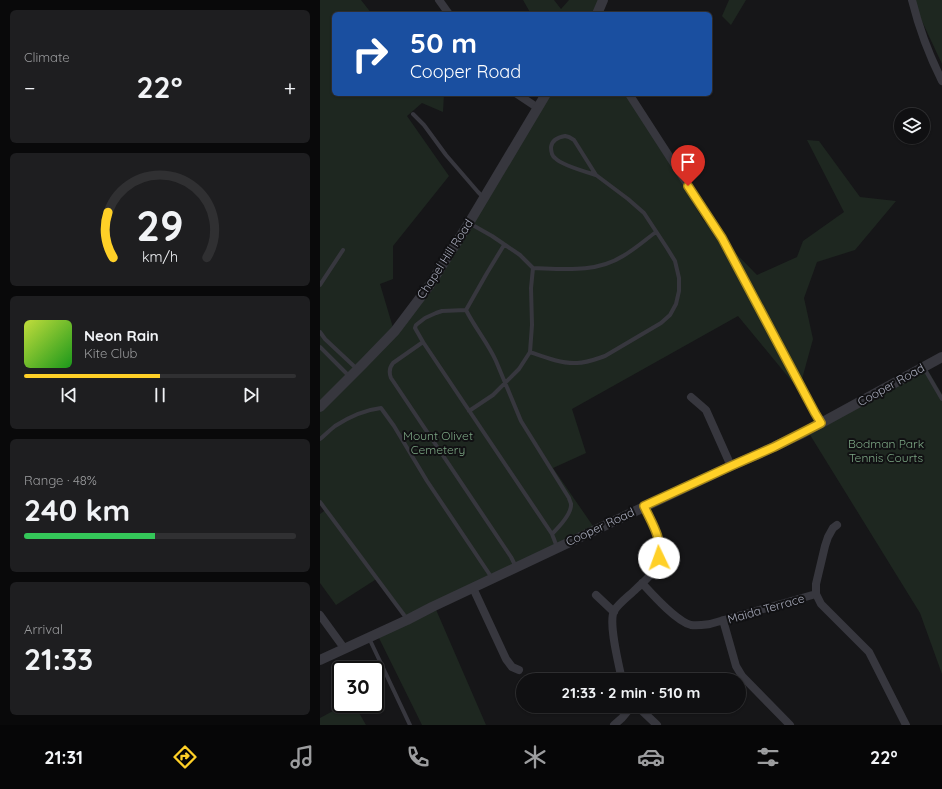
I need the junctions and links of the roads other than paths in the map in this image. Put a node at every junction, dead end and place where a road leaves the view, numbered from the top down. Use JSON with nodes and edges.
{"nodes":[{"id":1,"x":439,"y":0,"type":"edge"},
{"id":2,"x":603,"y":0,"type":"edge"},
{"id":3,"x":912,"y":0,"type":"edge"},
{"id":4,"x":448,"y":12,"type":"edge"},
{"id":5,"x":598,"y":12,"type":"edge"},
{"id":6,"x":942,"y":81,"type":"edge"},
{"id":7,"x":520,"y":96,"type":"edge"},
{"id":8,"x":545,"y":96,"type":"edge"},
{"id":9,"x":630,"y":96,"type":"edge"},
{"id":10,"x":538,"y":108,"type":"junction"},
{"id":11,"x":413,"y":114,"type":"dead end"},
{"id":12,"x":596,"y":175,"type":"junction"},
{"id":13,"x":484,"y":198,"type":"junction"},
{"id":14,"x":469,"y":223,"type":"junction"},
{"id":15,"x":656,"y":232,"type":"junction"},
{"id":16,"x":504,"y":245,"type":"junction"},
{"id":17,"x":343,"y":250,"type":"dead end"},
{"id":18,"x":532,"y":268,"type":"junction"},
{"id":19,"x":320,"y":285,"type":"edge"},
{"id":20,"x":466,"y":310,"type":"junction"},
{"id":21,"x":320,"y":332,"type":"edge"},
{"id":22,"x":422,"y":342,"type":"junction"},
{"id":23,"x":320,"y":347,"type":"edge"},
{"id":24,"x":530,"y":352,"type":"junction"},
{"id":25,"x":942,"y":357,"type":"edge"},
{"id":26,"x":923,"y":367,"type":"junction"},
{"id":27,"x":353,"y":373,"type":"junction"},
{"id":28,"x":505,"y":383,"type":"junction"},
{"id":29,"x":691,"y":397,"type":"dead end"},
{"id":30,"x":942,"y":399,"type":"edge"},
{"id":31,"x":320,"y":407,"type":"edge"},
{"id":32,"x":469,"y":411,"type":"junction"},
{"id":33,"x":821,"y":423,"type":"junction"},
{"id":34,"x":320,"y":439,"type":"edge"},
{"id":35,"x":731,"y":466,"type":"junction"},
{"id":36,"x":320,"y":502,"type":"edge"},
{"id":37,"x":644,"y":506,"type":"junction"},
{"id":38,"x":837,"y":525,"type":"dead end"},
{"id":39,"x":552,"y":534,"type":"junction"},
{"id":40,"x":558,"y":548,"type":"junction"},
{"id":41,"x":516,"y":567,"type":"junction"},
{"id":42,"x":492,"y":579,"type":"junction"},
{"id":43,"x":642,"y":583,"type":"junction"},
{"id":44,"x":473,"y":588,"type":"junction"},
{"id":45,"x":816,"y":594,"type":"junction"},
{"id":46,"x":596,"y":595,"type":"dead end"},
{"id":47,"x":614,"y":612,"type":"junction"},
{"id":48,"x":320,"y":616,"type":"edge"},
{"id":49,"x":407,"y":620,"type":"junction"},
{"id":50,"x":723,"y":620,"type":"junction"},
{"id":51,"x":369,"y":638,"type":"junction"},
{"id":52,"x":344,"y":648,"type":"junction"},
{"id":53,"x":320,"y":660,"type":"edge"},
{"id":54,"x":519,"y":670,"type":"dead end"},
{"id":55,"x":621,"y":673,"type":"edge"},
{"id":56,"x":626,"y":713,"type":"edge"},
{"id":57,"x":644,"y":713,"type":"edge"},
{"id":58,"x":410,"y":725,"type":"edge"},
{"id":59,"x":614,"y":725,"type":"edge"},
{"id":60,"x":657,"y":725,"type":"edge"},
{"id":61,"x":790,"y":725,"type":"edge"},
{"id":62,"x":906,"y":725,"type":"edge"}],
"edges":[{"from":1,"to":4,"type":"street"},
{"from":2,"to":5,"type":"street"},
{"from":3,"to":6,"type":"street"},
{"from":7,"to":10,"type":"street"},
{"from":8,"to":10,"type":"street","name":"Chapel Hill Road"},
{"from":9,"to":33,"type":"street"},
{"from":10,"to":13,"type":"street","name":"Chapel Hill Road"},
{"from":11,"to":13,"type":"lane"},
{"from":12,"to":12,"type":"lane"},
{"from":12,"to":15,"type":"lane"},
{"from":13,"to":14,"type":"street","name":"Chapel Hill Road"},
{"from":14,"to":16,"type":"lane"},
{"from":14,"to":27,"type":"street","name":"Chapel Hill Road"},
{"from":15,"to":18,"type":"lane"},
{"from":15,"to":24,"type":"lane"},
{"from":16,"to":18,"type":"lane"},
{"from":16,"to":20,"type":"lane"},
{"from":17,"to":19,"type":"lane"},
{"from":18,"to":24,"type":"lane"},
{"from":20,"to":22,"type":"lane"},
{"from":20,"to":28,"type":"lane"},
{"from":21,"to":27,"type":"lane"},
{"from":22,"to":32,"type":"lane"},
{"from":22,"to":41,"type":"lane"},
{"from":23,"to":27,"type":"lane"},
{"from":24,"to":28,"type":"lane"},
{"from":25,"to":26,"type":"street","name":"Cooper Road"},
{"from":26,"to":30,"type":"lane"},
{"from":26,"to":33,"type":"street","name":"Cooper Road"},
{"from":27,"to":31,"type":"street","name":"Chapel Hill Road"},
{"from":28,"to":32,"type":"lane"},
{"from":28,"to":39,"type":"lane"},
{"from":29,"to":35,"type":"street"},
{"from":32,"to":39,"type":"lane"},
{"from":33,"to":35,"type":"street","name":"Cooper Road"},
{"from":34,"to":42,"type":"lane"},
{"from":35,"to":37,"type":"street","name":"Cooper Road"},
{"from":36,"to":49,"type":"lane"},
{"from":37,"to":40,"type":"street","name":"Cooper Road"},
{"from":37,"to":43,"type":"street"},
{"from":38,"to":45,"type":"street"},
{"from":39,"to":40,"type":"lane"},
{"from":40,"to":41,"type":"street","name":"Cooper Road"},
{"from":41,"to":42,"type":"street","name":"Cooper Road"},
{"from":42,"to":44,"type":"street","name":"Cooper Road"},
{"from":43,"to":47,"type":"street"},
{"from":43,"to":50,"type":"street","name":"Maida Terrace"},
{"from":44,"to":49,"type":"street","name":"Cooper Road"},
{"from":44,"to":54,"type":"street"},
{"from":45,"to":50,"type":"street","name":"Maida Terrace"},
{"from":45,"to":62,"type":"street","name":"Maida Terrace"},
{"from":46,"to":47,"type":"street"},
{"from":47,"to":55,"type":"street"},
{"from":48,"to":52,"type":"street"},
{"from":49,"to":51,"type":"street","name":"Cooper Road"},
{"from":50,"to":61,"type":"street"},
{"from":51,"to":52,"type":"street","name":"Cooper Road"},
{"from":51,"to":58,"type":"lane"},
{"from":52,"to":53,"type":"street","name":"Cooper Road"},
{"from":56,"to":59,"type":"street"},
{"from":57,"to":60,"type":"street"}]}
